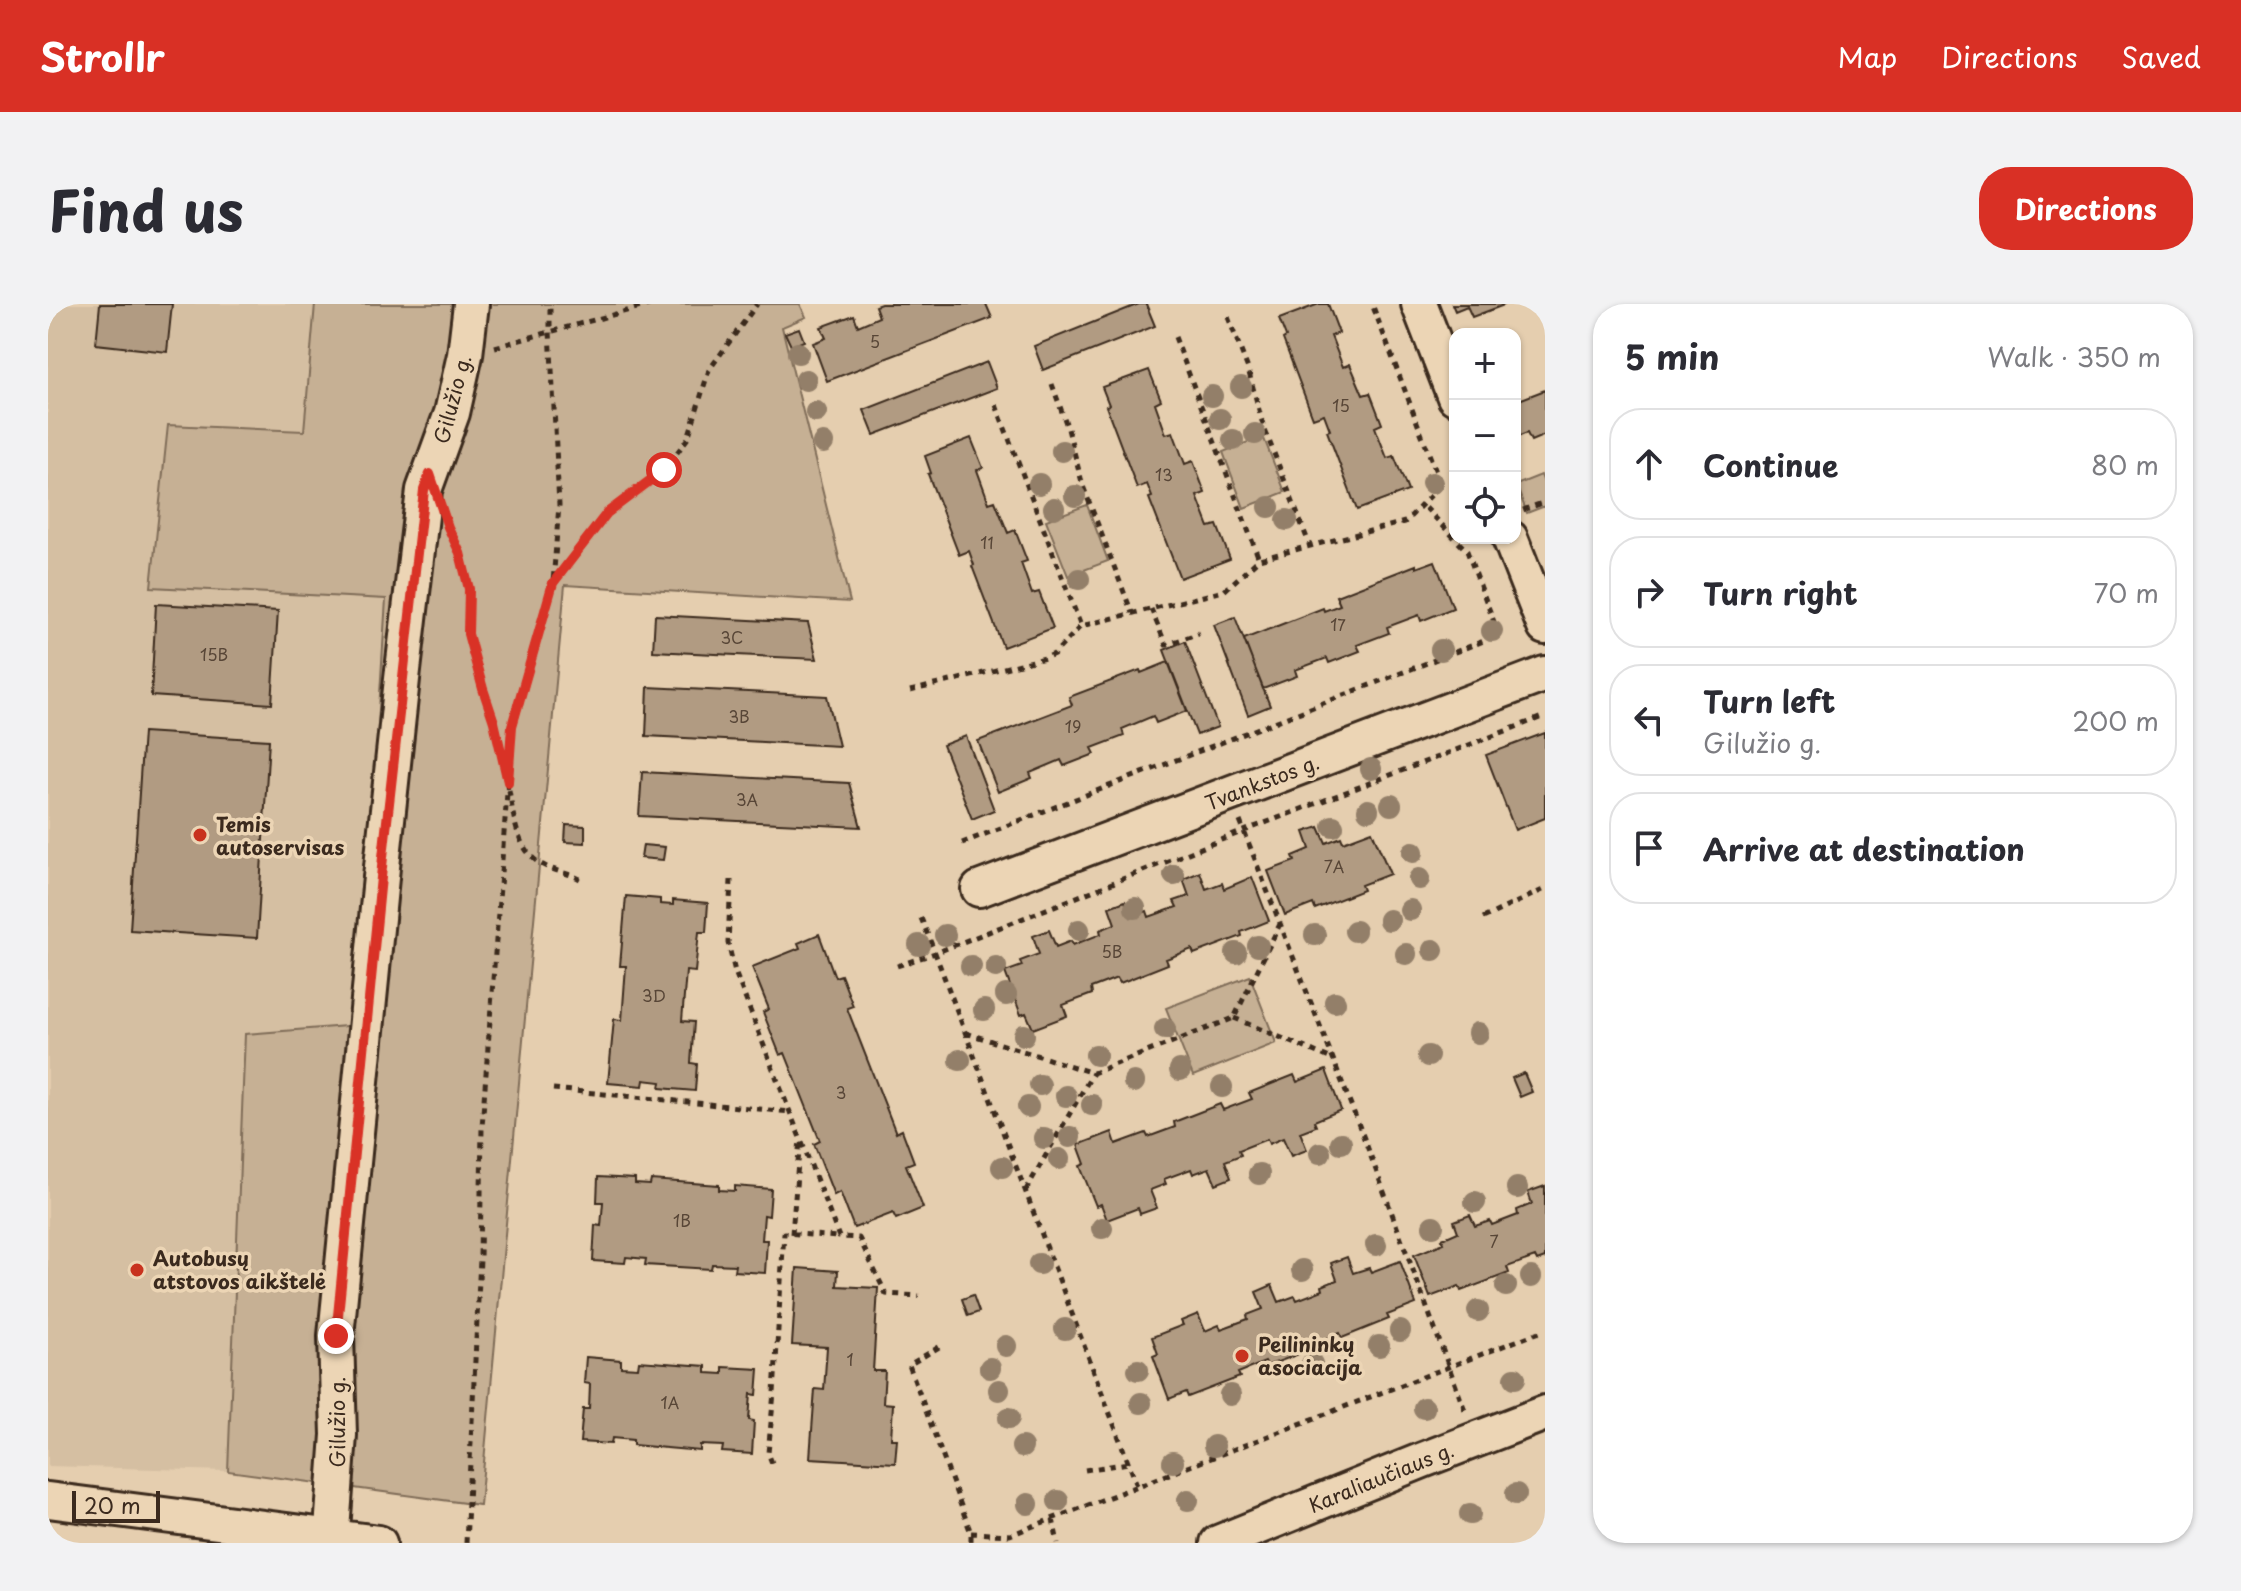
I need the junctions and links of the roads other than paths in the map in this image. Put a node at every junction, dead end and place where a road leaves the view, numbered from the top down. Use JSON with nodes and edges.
{"nodes":[{"id":1,"x":471,"y":304,"type":"edge"},
{"id":2,"x":1419,"y":304,"type":"edge"},
{"id":3,"x":1449,"y":382,"type":"edge"},
{"id":4,"x":1512,"y":544,"type":"edge"},
{"id":5,"x":1545,"y":627,"type":"edge"},
{"id":6,"x":1545,"y":674,"type":"edge"},
{"id":7,"x":979,"y":889,"type":"dead end"},
{"id":8,"x":1545,"y":1413,"type":"edge"},
{"id":9,"x":48,"y":1500,"type":"edge"},
{"id":10,"x":332,"y":1540,"type":"edge"},
{"id":11,"x":379,"y":1543,"type":"edge"},
{"id":12,"x":1218,"y":1543,"type":"edge"}],
"edges":[{"from":1,"to":10,"type":"street","name":"Gilužio g."},
{"from":2,"to":3,"type":"street"},
{"from":4,"to":5,"type":"street"},
{"from":6,"to":7,"type":"street","name":"Tvankstos g."},
{"from":8,"to":12,"type":"street","name":"Karaliaučiaus g."},
{"from":9,"to":10,"type":"street"},
{"from":10,"to":11,"type":"street"}]}
